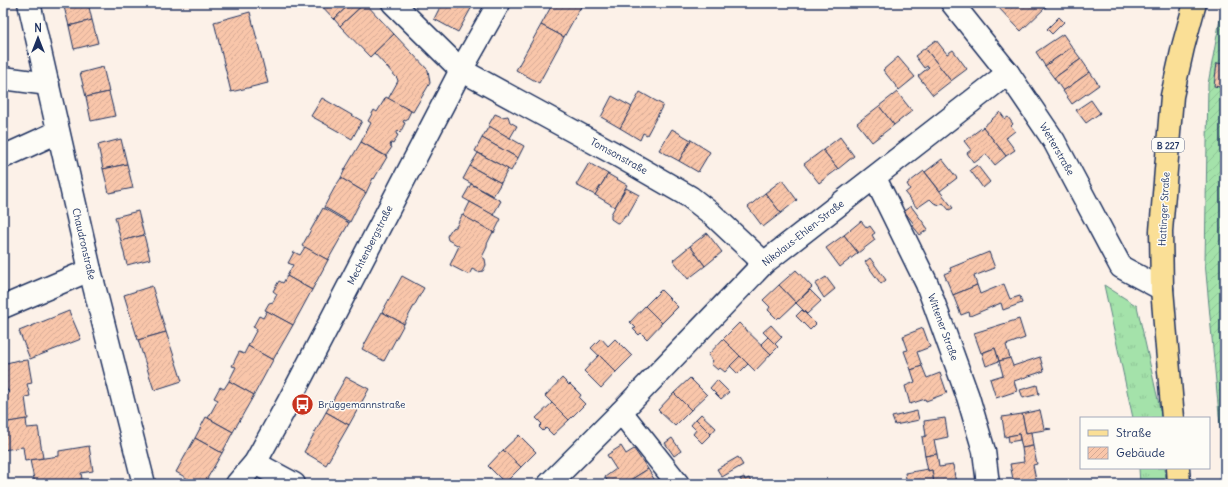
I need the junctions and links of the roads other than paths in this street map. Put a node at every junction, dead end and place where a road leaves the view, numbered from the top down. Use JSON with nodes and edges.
{"nodes":[{"id":1,"x":29,"y":3,"type":"edge"},
{"id":2,"x":393,"y":3,"type":"edge"},
{"id":3,"x":499,"y":3,"type":"edge"},
{"id":4,"x":952,"y":3,"type":"edge"},
{"id":5,"x":1195,"y":3,"type":"edge"},
{"id":6,"x":461,"y":70,"type":"junction"},
{"id":7,"x":1008,"y":73,"type":"junction"},
{"id":8,"x":3,"y":78,"type":"edge"},
{"id":9,"x":48,"y":84,"type":"junction"},
{"id":10,"x":58,"y":132,"type":"junction"},
{"id":11,"x":3,"y":157,"type":"edge"},
{"id":12,"x":875,"y":178,"type":"junction"},
{"id":13,"x":764,"y":263,"type":"junction"},
{"id":14,"x":90,"y":270,"type":"junction"},
{"id":15,"x":1162,"y":289,"type":"junction"},
{"id":16,"x":3,"y":307,"type":"edge"},
{"id":17,"x":621,"y":412,"type":"junction"},
{"id":18,"x":1173,"y":417,"type":"edge"},
{"id":19,"x":255,"y":463,"type":"junction"},
{"id":20,"x":1178,"y":469,"type":"edge"},
{"id":21,"x":144,"y":484,"type":"edge"},
{"id":22,"x":237,"y":484,"type":"edge"},
{"id":23,"x":294,"y":484,"type":"edge"},
{"id":24,"x":549,"y":484,"type":"edge"},
{"id":25,"x":678,"y":484,"type":"edge"},
{"id":26,"x":988,"y":484,"type":"edge"},
{"id":27,"x":1179,"y":484,"type":"edge"}],
"edges":[{"from":1,"to":9,"type":"street","name":"Chaudronstraße"},
{"from":2,"to":6,"type":"street","name":"Tomsonstraße"},
{"from":3,"to":6,"type":"street","name":"Mechtenbergstraße"},
{"from":4,"to":7,"type":"street","name":"Wetterstraße"},
{"from":5,"to":15,"type":"main road","name":"Hattinger Straße","number":"B 227"},
{"from":6,"to":13,"type":"street","name":"Tomsonstraße"},
{"from":6,"to":19,"type":"street","name":"Mechtenbergstraße"},
{"from":7,"to":12,"type":"street","name":"Nikolaus-Ehlen-Straße"},
{"from":7,"to":15,"type":"street","name":"Wetterstraße"},
{"from":8,"to":9,"type":"street"},
{"from":9,"to":10,"type":"street","name":"Chaudronstraße"},
{"from":10,"to":11,"type":"street"},
{"from":10,"to":14,"type":"street","name":"Chaudronstraße"},
{"from":12,"to":13,"type":"street","name":"Nikolaus-Ehlen-Straße"},
{"from":12,"to":26,"type":"street","name":"Wittener Straße"},
{"from":13,"to":17,"type":"street","name":"Nikolaus-Ehlen-Straße"},
{"from":14,"to":16,"type":"street"},
{"from":14,"to":21,"type":"street","name":"Chaudronstraße"},
{"from":15,"to":18,"type":"main road","name":"Hattinger Straße","number":"B 227"},
{"from":17,"to":24,"type":"street","name":"Nikolaus-Ehlen-Straße"},
{"from":17,"to":25,"type":"street"},
{"from":19,"to":22,"type":"street","name":"Mechtenbergstraße"},
{"from":19,"to":23,"type":"street"},
{"from":20,"to":27,"type":"main road"}]}
